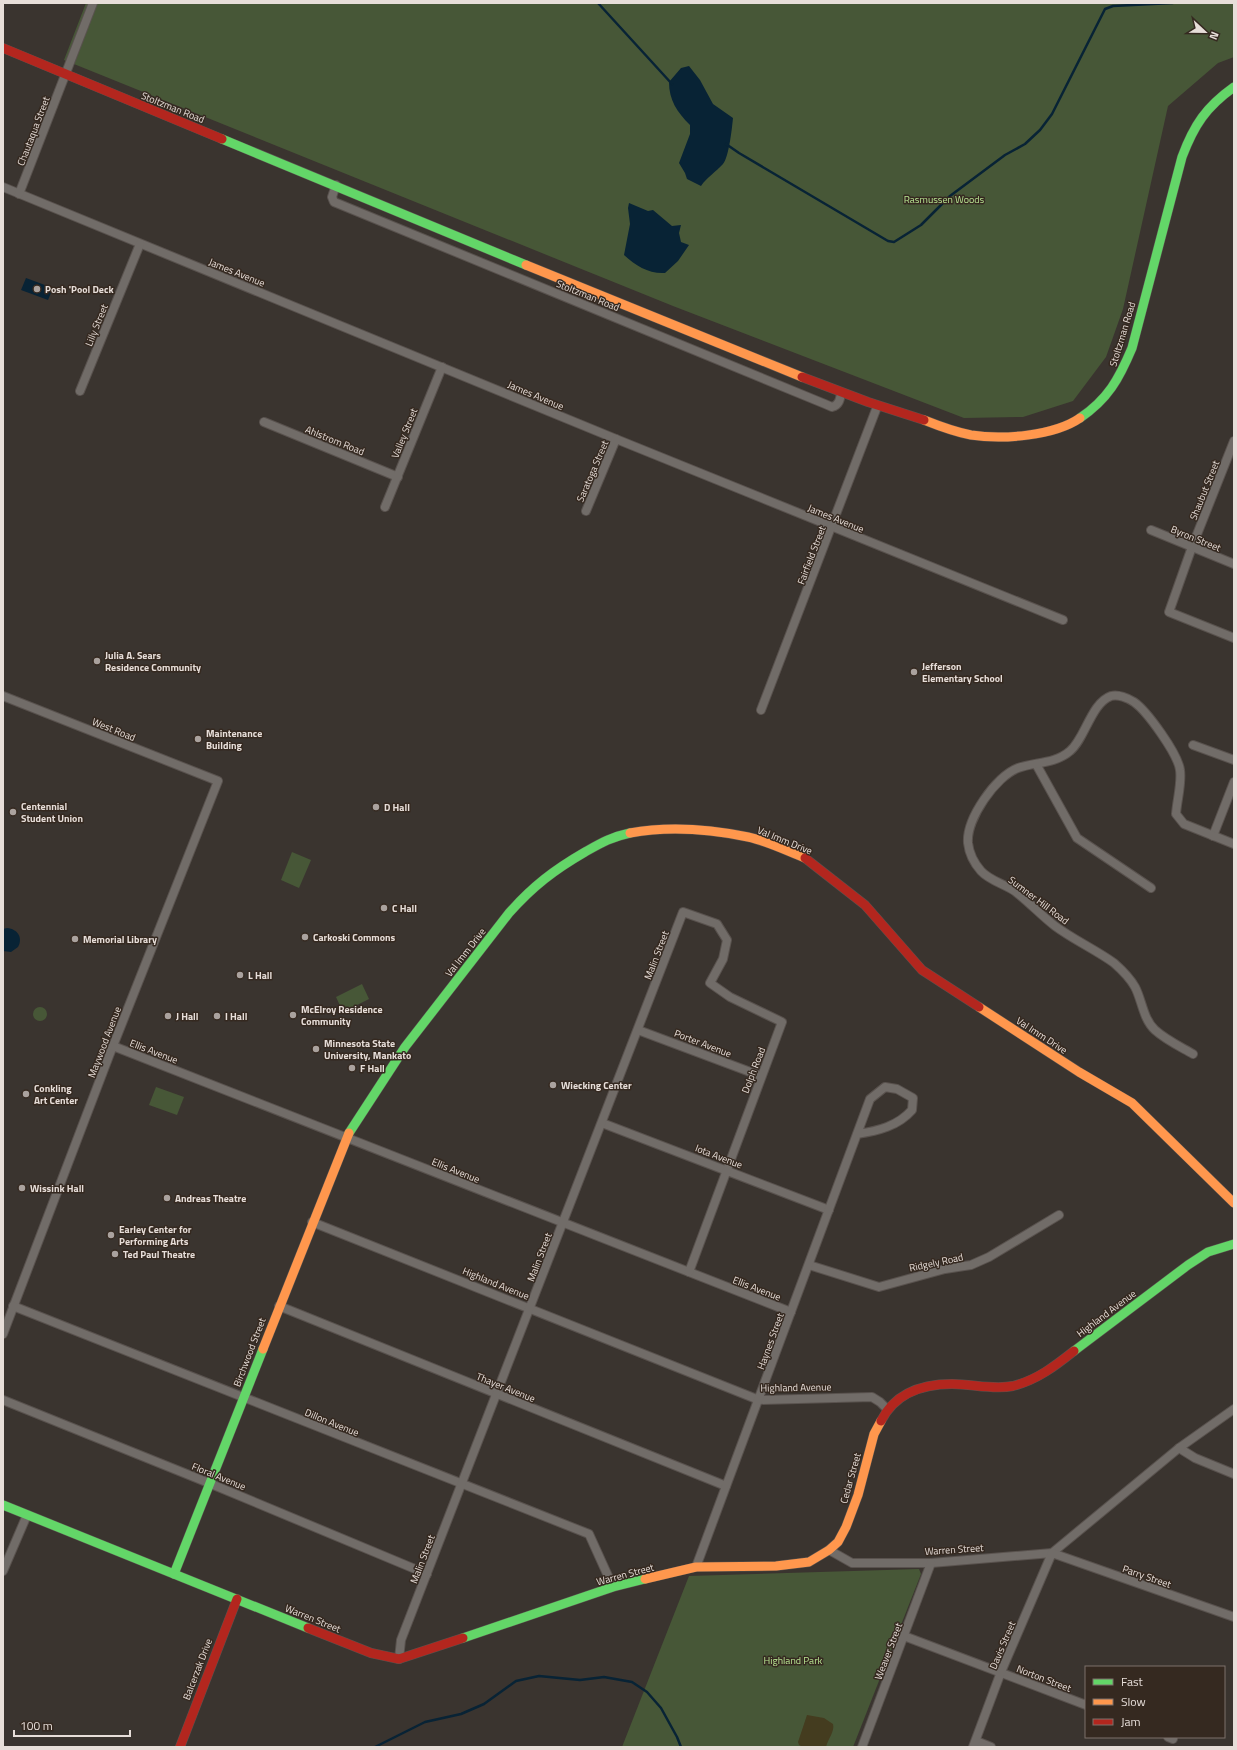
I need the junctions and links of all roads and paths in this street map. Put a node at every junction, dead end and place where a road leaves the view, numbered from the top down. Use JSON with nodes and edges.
{"nodes":[{"id":1,"x":93,"y":3,"type":"edge"},
{"id":2,"x":3,"y":48,"type":"edge"},
{"id":3,"x":66,"y":75,"type":"junction"},
{"id":4,"x":1234,"y":87,"type":"edge"},
{"id":5,"x":336,"y":185,"type":"junction"},
{"id":6,"x":3,"y":187,"type":"edge"},
{"id":7,"x":19,"y":194,"type":"junction"},
{"id":8,"x":140,"y":244,"type":"junction"},
{"id":9,"x":442,"y":367,"type":"junction"},
{"id":10,"x":80,"y":391,"type":"dead end"},
{"id":11,"x":841,"y":393,"type":"junction"},
{"id":12,"x":877,"y":406,"type":"junction"},
{"id":13,"x":264,"y":422,"type":"dead end"},
{"id":14,"x":616,"y":439,"type":"junction"},
{"id":15,"x":1234,"y":441,"type":"edge"},
{"id":16,"x":398,"y":477,"type":"junction"},
{"id":17,"x":385,"y":507,"type":"dead end"},
{"id":18,"x":586,"y":511,"type":"dead end"},
{"id":19,"x":832,"y":527,"type":"junction"},
{"id":20,"x":1151,"y":530,"type":"dead end"},
{"id":21,"x":1192,"y":547,"type":"junction"},
{"id":22,"x":1234,"y":564,"type":"edge"},
{"id":23,"x":1063,"y":620,"type":"dead end"},
{"id":24,"x":1234,"y":638,"type":"edge"},
{"id":25,"x":3,"y":696,"type":"edge"},
{"id":26,"x":761,"y":710,"type":"dead end"},
{"id":27,"x":1193,"y":745,"type":"dead end"},
{"id":28,"x":1234,"y":760,"type":"edge"},
{"id":29,"x":1036,"y":764,"type":"junction"},
{"id":30,"x":218,"y":781,"type":"joint"},
{"id":31,"x":1234,"y":782,"type":"edge"},
{"id":32,"x":1213,"y":836,"type":"junction"},
{"id":33,"x":1234,"y":844,"type":"edge"},
{"id":34,"x":1151,"y":888,"type":"dead end"},
{"id":35,"x":709,"y":921,"type":"joint"},
{"id":36,"x":638,"y":1030,"type":"junction"},
{"id":37,"x":113,"y":1046,"type":"junction"},
{"id":38,"x":1193,"y":1054,"type":"dead end"},
{"id":39,"x":761,"y":1076,"type":"junction"},
{"id":40,"x":602,"y":1123,"type":"junction"},
{"id":41,"x":858,"y":1134,"type":"junction"},
{"id":42,"x":346,"y":1137,"type":"junction"},
{"id":43,"x":728,"y":1170,"type":"junction"},
{"id":44,"x":1234,"y":1203,"type":"edge"},
{"id":45,"x":829,"y":1210,"type":"junction"},
{"id":46,"x":1059,"y":1215,"type":"dead end"},
{"id":47,"x":312,"y":1222,"type":"junction"},
{"id":48,"x":563,"y":1223,"type":"junction"},
{"id":49,"x":1234,"y":1244,"type":"edge"},
{"id":50,"x":809,"y":1265,"type":"junction"},
{"id":51,"x":689,"y":1272,"type":"junction"},
{"id":52,"x":14,"y":1306,"type":"junction"},
{"id":53,"x":279,"y":1306,"type":"junction"},
{"id":54,"x":529,"y":1309,"type":"junction"},
{"id":55,"x":791,"y":1312,"type":"junction"},
{"id":56,"x":3,"y":1334,"type":"edge"},
{"id":57,"x":496,"y":1394,"type":"junction"},
{"id":58,"x":243,"y":1397,"type":"junction"},
{"id":59,"x":3,"y":1400,"type":"edge"},
{"id":60,"x":759,"y":1400,"type":"junction"},
{"id":61,"x":887,"y":1409,"type":"junction"},
{"id":62,"x":1234,"y":1409,"type":"edge"},
{"id":63,"x":1179,"y":1448,"type":"junction"},
{"id":64,"x":1234,"y":1474,"type":"edge"},
{"id":65,"x":210,"y":1483,"type":"junction"},
{"id":66,"x":462,"y":1484,"type":"junction"},
{"id":67,"x":726,"y":1486,"type":"junction"},
{"id":68,"x":3,"y":1505,"type":"edge"},
{"id":69,"x":27,"y":1515,"type":"junction"},
{"id":70,"x":829,"y":1550,"type":"junction"},
{"id":71,"x":1052,"y":1553,"type":"junction"},
{"id":72,"x":931,"y":1563,"type":"junction"},
{"id":73,"x":696,"y":1567,"type":"junction"},
{"id":74,"x":3,"y":1571,"type":"edge"},
{"id":75,"x":174,"y":1574,"type":"junction"},
{"id":76,"x":427,"y":1574,"type":"junction"},
{"id":77,"x":614,"y":1587,"type":"junction"},
{"id":78,"x":236,"y":1600,"type":"junction"},
{"id":79,"x":1234,"y":1617,"type":"edge"},
{"id":80,"x":904,"y":1636,"type":"junction"},
{"id":81,"x":398,"y":1659,"type":"junction"},
{"id":82,"x":1001,"y":1672,"type":"junction"},
{"id":83,"x":1085,"y":1705,"type":"edge"},
{"id":84,"x":974,"y":1744,"type":"edge"},
{"id":85,"x":180,"y":1747,"type":"edge"},
{"id":86,"x":862,"y":1747,"type":"edge"},
{"id":87,"x":991,"y":1747,"type":"edge"}],
"edges":[{"from":1,"to":3,"type":"street","name":"Chautaqua Street"},
{"from":2,"to":3,"type":"street","name":"Stoltzman Road"},
{"from":3,"to":5,"type":"street","name":"Stoltzman Road"},
{"from":3,"to":7,"type":"street","name":"Chautaqua Street"},
{"from":4,"to":12,"type":"street","name":"Stoltzman Road"},
{"from":5,"to":11,"type":"street","name":"Stoltzman Road"},
{"from":5,"to":11,"type":"street","name":"Stoltzman Road"},
{"from":6,"to":7,"type":"street","name":"James Avenue"},
{"from":7,"to":8,"type":"street","name":"James Avenue"},
{"from":8,"to":9,"type":"street","name":"James Avenue"},
{"from":8,"to":10,"type":"street","name":"Lilly Street"},
{"from":9,"to":14,"type":"street","name":"James Avenue"},
{"from":9,"to":16,"type":"street","name":"Valley Street"},
{"from":11,"to":12,"type":"street","name":"Stoltzman Road"},
{"from":12,"to":19,"type":"street","name":"Fairfield Street"},
{"from":13,"to":16,"type":"street","name":"Ahlstrom Road"},
{"from":14,"to":18,"type":"street","name":"Saratoga Street"},
{"from":14,"to":19,"type":"street","name":"James Avenue"},
{"from":15,"to":21,"type":"street","name":"Shaubut Street"},
{"from":16,"to":17,"type":"street","name":"Valley Street"},
{"from":19,"to":23,"type":"street","name":"James Avenue"},
{"from":19,"to":26,"type":"street","name":"Fairfield Street"},
{"from":20,"to":21,"type":"street","name":"Byron Street"},
{"from":21,"to":22,"type":"street","name":"Byron Street"},
{"from":21,"to":24,"type":"street","name":"Shaubut Street"},
{"from":25,"to":30,"type":"street","name":"West Road"},
{"from":27,"to":28,"type":"street"},
{"from":29,"to":32,"type":"street","name":"Sumner Hill Road"},
{"from":29,"to":34,"type":"street"},
{"from":29,"to":38,"type":"street","name":"Sumner Hill Road"},
{"from":30,"to":37,"type":"street","name":"Maywood Avenue"},
{"from":31,"to":32,"type":"street"},
{"from":32,"to":33,"type":"street","name":"Sumner Hill Road"},
{"from":35,"to":36,"type":"street","name":"Malin Street"},
{"from":35,"to":39,"type":"street","name":"Dolph Road"},
{"from":36,"to":39,"type":"street","name":"Porter Avenue"},
{"from":36,"to":40,"type":"street","name":"Malin Street"},
{"from":37,"to":42,"type":"street","name":"Ellis Avenue"},
{"from":37,"to":52,"type":"street","name":"Maywood Avenue"},
{"from":39,"to":43,"type":"street","name":"Dolph Road"},
{"from":40,"to":43,"type":"street","name":"Iota Avenue"},
{"from":40,"to":48,"type":"street","name":"Malin Street"},
{"from":41,"to":41,"type":"street","name":"Haynes Street"},
{"from":41,"to":45,"type":"street","name":"Haynes Street"},
{"from":42,"to":44,"type":"street","name":"Val Imm Drive"},
{"from":42,"to":47,"type":"street","name":"Birchwood Street"},
{"from":42,"to":48,"type":"street","name":"Ellis Avenue"},
{"from":43,"to":45,"type":"street","name":"Iota Avenue"},
{"from":43,"to":51,"type":"street","name":"Dolph Road"},
{"from":45,"to":50,"type":"street","name":"Haynes Street"},
{"from":46,"to":50,"type":"street","name":"Ridgely Road"},
{"from":47,"to":53,"type":"street","name":"Birchwood Street"},
{"from":47,"to":54,"type":"street","name":"Highland Avenue"},
{"from":48,"to":51,"type":"street","name":"Ellis Avenue"},
{"from":48,"to":54,"type":"street","name":"Malin Street"},
{"from":49,"to":61,"type":"street","name":"Highland Avenue"},
{"from":50,"to":55,"type":"street","name":"Haynes Street"},
{"from":51,"to":55,"type":"street","name":"Ellis Avenue"},
{"from":52,"to":56,"type":"street","name":"Maywood Avenue"},
{"from":52,"to":58,"type":"street","name":"Dillon Avenue"},
{"from":53,"to":57,"type":"street","name":"Thayer Avenue"},
{"from":53,"to":58,"type":"street","name":"Birchwood Street"},
{"from":54,"to":57,"type":"street","name":"Malin Street"},
{"from":54,"to":60,"type":"street","name":"Highland Avenue"},
{"from":55,"to":60,"type":"street","name":"Haynes Street"},
{"from":57,"to":66,"type":"street","name":"Malin Street"},
{"from":57,"to":67,"type":"street","name":"Thayer Avenue"},
{"from":58,"to":65,"type":"street","name":"Birchwood Street"},
{"from":58,"to":66,"type":"street","name":"Dillon Avenue"},
{"from":59,"to":65,"type":"street","name":"Floral Avenue"},
{"from":60,"to":61,"type":"street","name":"Highland Avenue"},
{"from":60,"to":67,"type":"street","name":"Haynes Street"},
{"from":61,"to":70,"type":"street","name":"Cedar Street"},
{"from":62,"to":63,"type":"street"},
{"from":63,"to":64,"type":"street"},
{"from":63,"to":71,"type":"street"},
{"from":65,"to":75,"type":"street","name":"Birchwood Street"},
{"from":65,"to":76,"type":"street","name":"Floral Avenue"},
{"from":66,"to":76,"type":"street","name":"Malin Street"},
{"from":66,"to":77,"type":"street","name":"Dillon Avenue"},
{"from":67,"to":73,"type":"street","name":"Haynes Street"},
{"from":68,"to":69,"type":"street","name":"Warren Street"},
{"from":69,"to":74,"type":"street"},
{"from":69,"to":75,"type":"street","name":"Warren Street"},
{"from":70,"to":72,"type":"street","name":"Warren Street"},
{"from":70,"to":73,"type":"street","name":"Warren Street"},
{"from":71,"to":72,"type":"street","name":"Warren Street"},
{"from":71,"to":79,"type":"street","name":"Parry Street"},
{"from":71,"to":82,"type":"street","name":"Davis Street"},
{"from":72,"to":80,"type":"street","name":"Weaver Street"},
{"from":73,"to":77,"type":"street","name":"Warren Street"},
{"from":75,"to":78,"type":"street","name":"Warren Street"},
{"from":76,"to":81,"type":"street","name":"Malin Street"},
{"from":77,"to":81,"type":"street","name":"Warren Street"},
{"from":78,"to":81,"type":"street","name":"Warren Street"},
{"from":78,"to":85,"type":"street","name":"Balcerzak Drive"},
{"from":80,"to":82,"type":"street","name":"Norton Street"},
{"from":80,"to":86,"type":"street","name":"Weaver Street"},
{"from":82,"to":83,"type":"street","name":"Norton Street"},
{"from":82,"to":84,"type":"street","name":"Davis Street"},
{"from":84,"to":87,"type":"street"}]}
